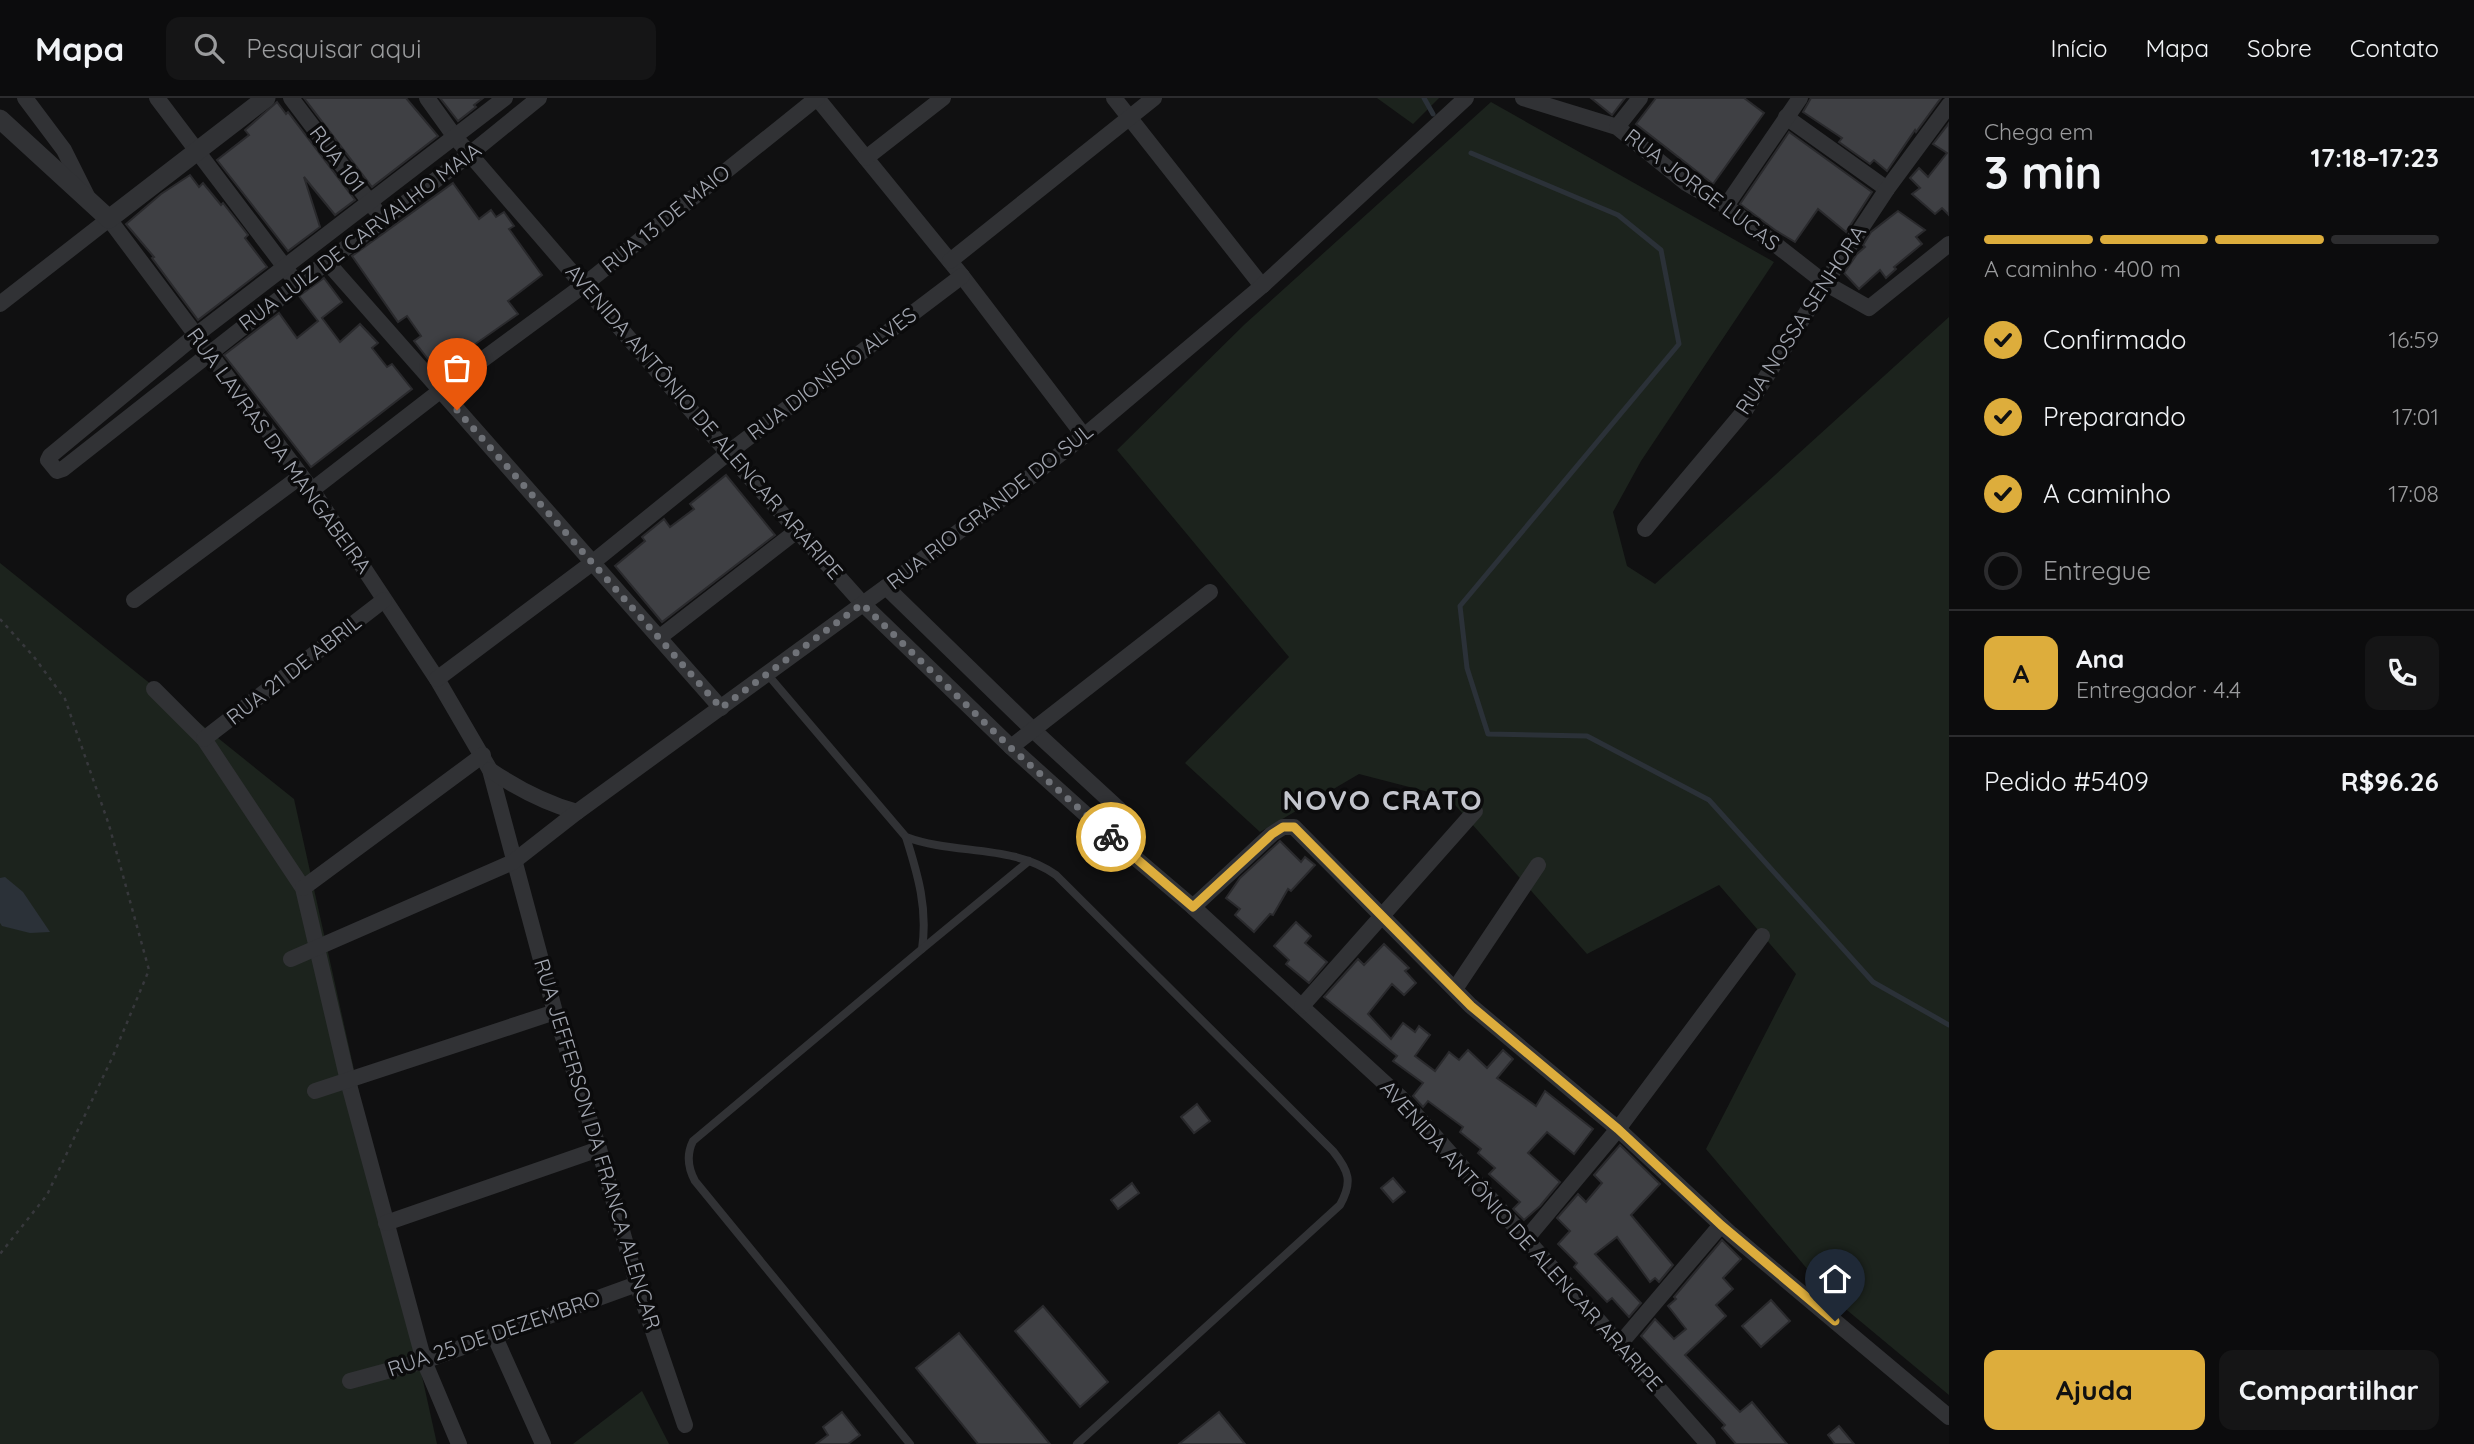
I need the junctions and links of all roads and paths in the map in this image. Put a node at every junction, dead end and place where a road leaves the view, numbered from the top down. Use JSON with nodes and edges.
{"nodes":[{"id":1,"x":25,"y":98,"type":"edge"},
{"id":2,"x":157,"y":98,"type":"edge"},
{"id":3,"x":266,"y":98,"type":"edge"},
{"id":4,"x":291,"y":98,"type":"edge"},
{"id":5,"x":427,"y":98,"type":"edge"},
{"id":6,"x":505,"y":98,"type":"edge"},
{"id":7,"x":539,"y":98,"type":"edge"},
{"id":8,"x":817,"y":98,"type":"edge"},
{"id":9,"x":943,"y":98,"type":"edge"},
{"id":10,"x":1114,"y":98,"type":"edge"},
{"id":11,"x":1154,"y":98,"type":"edge"},
{"id":12,"x":1466,"y":98,"type":"edge"},
{"id":13,"x":1523,"y":98,"type":"edge"},
{"id":14,"x":1640,"y":98,"type":"edge"},
{"id":15,"x":1800,"y":98,"type":"edge"},
{"id":16,"x":1949,"y":105,"type":"edge"},
{"id":17,"x":1130,"y":117,"type":"junction"},
{"id":18,"x":1786,"y":117,"type":"junction"},
{"id":19,"x":0,"y":120,"type":"edge"},
{"id":20,"x":1617,"y":127,"type":"junction"},
{"id":21,"x":455,"y":137,"type":"junction"},
{"id":22,"x":197,"y":150,"type":"junction"},
{"id":23,"x":470,"y":154,"type":"junction"},
{"id":24,"x":866,"y":158,"type":"junction"},
{"id":25,"x":1887,"y":189,"type":"junction"},
{"id":26,"x":89,"y":199,"type":"junction"},
{"id":27,"x":370,"y":203,"type":"junction"},
{"id":28,"x":1726,"y":206,"type":"junction"},
{"id":29,"x":109,"y":219,"type":"junction"},
{"id":30,"x":384,"y":219,"type":"junction"},
{"id":31,"x":1949,"y":244,"type":"edge"},
{"id":32,"x":950,"y":261,"type":"junction"},
{"id":33,"x":328,"y":263,"type":"junction"},
{"id":34,"x":284,"y":267,"type":"junction"},
{"id":35,"x":962,"y":276,"type":"junction"},
{"id":36,"x":1825,"y":283,"type":"junction"},
{"id":37,"x":298,"y":284,"type":"junction"},
{"id":38,"x":583,"y":285,"type":"junction"},
{"id":39,"x":1262,"y":286,"type":"junction"},
{"id":40,"x":0,"y":304,"type":"edge"},
{"id":41,"x":196,"y":335,"type":"junction"},
{"id":42,"x":209,"y":353,"type":"junction"},
{"id":43,"x":440,"y":391,"type":"junction"},
{"id":44,"x":1084,"y":436,"type":"junction"},
{"id":45,"x":728,"y":453,"type":"junction"},
{"id":46,"x":301,"y":476,"type":"junction"},
{"id":47,"x":312,"y":489,"type":"junction"},
{"id":48,"x":1645,"y":529,"type":"dead end"},
{"id":49,"x":799,"y":530,"type":"junction"},
{"id":50,"x":592,"y":563,"type":"junction"},
{"id":51,"x":886,"y":587,"type":"junction"},
{"id":52,"x":1210,"y":592,"type":"dead end"},
{"id":53,"x":134,"y":600,"type":"dead end"},
{"id":54,"x":384,"y":600,"type":"junction"},
{"id":55,"x":862,"y":604,"type":"junction"},
{"id":56,"x":0,"y":619,"type":"edge"},
{"id":57,"x":660,"y":637,"type":"junction"},
{"id":58,"x":768,"y":675,"type":"junction"},
{"id":59,"x":437,"y":678,"type":"junction"},
{"id":60,"x":154,"y":689,"type":"dead end"},
{"id":61,"x":721,"y":708,"type":"junction"},
{"id":62,"x":1032,"y":729,"type":"junction"},
{"id":63,"x":204,"y":739,"type":"junction"},
{"id":64,"x":1010,"y":747,"type":"junction"},
{"id":65,"x":487,"y":762,"type":"junction"},
{"id":66,"x":1475,"y":811,"type":"dead end"},
{"id":67,"x":577,"y":812,"type":"junction"},
{"id":68,"x":1135,"y":824,"type":"dead end"},
{"id":69,"x":906,"y":837,"type":"junction"},
{"id":70,"x":1030,"y":860,"type":"junction"},
{"id":71,"x":513,"y":862,"type":"junction"},
{"id":72,"x":1538,"y":865,"type":"dead end"},
{"id":73,"x":303,"y":888,"type":"junction"},
{"id":74,"x":1193,"y":907,"type":"junction"},
{"id":75,"x":1382,"y":917,"type":"junction"},
{"id":76,"x":1762,"y":936,"type":"dead end"},
{"id":77,"x":317,"y":947,"type":"junction"},
{"id":78,"x":922,"y":949,"type":"junction"},
{"id":79,"x":290,"y":959,"type":"dead end"},
{"id":80,"x":1455,"y":989,"type":"junction"},
{"id":81,"x":1302,"y":1006,"type":"junction"},
{"id":82,"x":555,"y":1012,"type":"junction"},
{"id":83,"x":348,"y":1081,"type":"junction"},
{"id":84,"x":315,"y":1091,"type":"dead end"},
{"id":85,"x":1618,"y":1129,"type":"junction"},
{"id":86,"x":598,"y":1149,"type":"junction"},
{"id":87,"x":386,"y":1223,"type":"junction"},
{"id":88,"x":1726,"y":1229,"type":"junction"},
{"id":89,"x":1526,"y":1239,"type":"junction"},
{"id":90,"x":0,"y":1254,"type":"edge"},
{"id":91,"x":637,"y":1284,"type":"junction"},
{"id":92,"x":494,"y":1335,"type":"junction"},
{"id":93,"x":1619,"y":1345,"type":"junction"},
{"id":94,"x":424,"y":1361,"type":"junction"},
{"id":95,"x":351,"y":1381,"type":"dead end"},
{"id":96,"x":1949,"y":1417,"type":"edge"},
{"id":97,"x":685,"y":1425,"type":"dead end"},
{"id":98,"x":459,"y":1444,"type":"edge"},
{"id":99,"x":543,"y":1444,"type":"edge"},
{"id":100,"x":910,"y":1444,"type":"edge"},
{"id":101,"x":1077,"y":1444,"type":"edge"},
{"id":102,"x":1707,"y":1444,"type":"edge"}],
"edges":[{"from":1,"to":26,"type":"street"},
{"from":2,"to":22,"type":"street"},
{"from":3,"to":22,"type":"street"},
{"from":4,"to":27,"type":"street","name":"RUA 101"},
{"from":5,"to":21,"type":"street","name":"AVENIDA ANTÔNIO DE ALENCAR ARARIPE"},
{"from":6,"to":21,"type":"street","name":"RUA LUIZ DE CARVALHO MAIA"},
{"from":7,"to":23,"type":"street","name":"RUA LUIZ DE CARVALHO MAIA"},
{"from":8,"to":24,"type":"street"},
{"from":8,"to":38,"type":"street","name":"RUA 13 DE MAIO"},
{"from":9,"to":24,"type":"street"},
{"from":10,"to":17,"type":"street"},
{"from":11,"to":17,"type":"street"},
{"from":12,"to":39,"type":"street","name":"RUA RIO GRANDE DO SUL"},
{"from":13,"to":20,"type":"street","name":"RUA JORGE LUCAS"},
{"from":14,"to":20,"type":"street"},
{"from":15,"to":18,"type":"street"},
{"from":16,"to":25,"type":"street","name":"RUA NOSSA SENHORA"},
{"from":17,"to":32,"type":"street"},
{"from":17,"to":39,"type":"street"},
{"from":18,"to":25,"type":"street"},
{"from":18,"to":28,"type":"street"},
{"from":19,"to":26,"type":"street","name":"RUA LAVRAS DA MANGABEIRA"},
{"from":20,"to":28,"type":"street","name":"RUA JORGE LUCAS"},
{"from":21,"to":23,"type":"street","name":"AVENIDA ANTÔNIO DE ALENCAR ARARIPE"},
{"from":21,"to":27,"type":"street","name":"RUA LUIZ DE CARVALHO MAIA"},
{"from":22,"to":29,"type":"street"},
{"from":22,"to":34,"type":"street"},
{"from":23,"to":30,"type":"street","name":"RUA LUIZ DE CARVALHO MAIA"},
{"from":23,"to":38,"type":"street","name":"AVENIDA ANTÔNIO DE ALENCAR ARARIPE"},
{"from":24,"to":32,"type":"street"},
{"from":25,"to":36,"type":"street","name":"RUA NOSSA SENHORA"},
{"from":26,"to":29,"type":"street","name":"RUA LAVRAS DA MANGABEIRA"},
{"from":27,"to":30,"type":"street","name":"RUA 101"},
{"from":27,"to":34,"type":"street","name":"RUA LUIZ DE CARVALHO MAIA"},
{"from":28,"to":36,"type":"street","name":"RUA JORGE LUCAS"},
{"from":29,"to":40,"type":"street"},
{"from":29,"to":41,"type":"street","name":"RUA LAVRAS DA MANGABEIRA"},
{"from":30,"to":33,"type":"street","name":"RUA LUIZ DE CARVALHO MAIA"},
{"from":31,"to":36,"type":"street","name":"RUA JORGE LUCAS"},
{"from":32,"to":35,"type":"street"},
{"from":33,"to":37,"type":"street","name":"RUA LUIZ DE CARVALHO MAIA"},
{"from":33,"to":43,"type":"street"},
{"from":34,"to":37,"type":"street"},
{"from":34,"to":41,"type":"street","name":"RUA LUIZ DE CARVALHO MAIA"},
{"from":35,"to":44,"type":"street"},
{"from":35,"to":45,"type":"street","name":"RUA DIONÍSIO ALVES"},
{"from":36,"to":48,"type":"street","name":"RUA NOSSA SENHORA"},
{"from":37,"to":42,"type":"street","name":"RUA LUIZ DE CARVALHO MAIA"},
{"from":38,"to":43,"type":"street","name":"RUA 13 DE MAIO"},
{"from":38,"to":45,"type":"street","name":"AVENIDA ANTÔNIO DE ALENCAR ARARIPE"},
{"from":39,"to":44,"type":"street","name":"RUA RIO GRANDE DO SUL"},
{"from":41,"to":42,"type":"street","name":"RUA LAVRAS DA MANGABEIRA"},
{"from":41,"to":42,"type":"street","name":"RUA LUIZ DE CARVALHO MAIA"},
{"from":42,"to":46,"type":"street","name":"RUA LAVRAS DA MANGABEIRA"},
{"from":43,"to":47,"type":"street","name":"RUA 13 DE MAIO"},
{"from":43,"to":50,"type":"street"},
{"from":44,"to":51,"type":"street","name":"RUA RIO GRANDE DO SUL"},
{"from":45,"to":49,"type":"street","name":"AVENIDA ANTÔNIO DE ALENCAR ARARIPE"},
{"from":45,"to":50,"type":"street","name":"RUA DIONÍSIO ALVES"},
{"from":46,"to":47,"type":"street","name":"RUA LAVRAS DA MANGABEIRA"},
{"from":46,"to":53,"type":"street"},
{"from":47,"to":54,"type":"street","name":"RUA LAVRAS DA MANGABEIRA"},
{"from":49,"to":55,"type":"street","name":"AVENIDA ANTÔNIO DE ALENCAR ARARIPE"},
{"from":49,"to":57,"type":"street"},
{"from":50,"to":57,"type":"street"},
{"from":50,"to":59,"type":"street","name":"RUA DIONÍSIO ALVES"},
{"from":51,"to":55,"type":"street","name":"RUA RIO GRANDE DO SUL"},
{"from":51,"to":62,"type":"street"},
{"from":52,"to":62,"type":"street"},
{"from":54,"to":59,"type":"street","name":"RUA LAVRAS DA MANGABEIRA"},
{"from":54,"to":63,"type":"street","name":"RUA 21 DE ABRIL"},
{"from":55,"to":58,"type":"street","name":"RUA RIO GRANDE DO SUL"},
{"from":55,"to":64,"type":"street","name":"AVENIDA ANTÔNIO DE ALENCAR ARARIPE"},
{"from":56,"to":90,"type":"path"},
{"from":57,"to":61,"type":"street"},
{"from":58,"to":61,"type":"street","name":"RUA RIO GRANDE DO SUL"},
{"from":58,"to":69,"type":"lane"},
{"from":59,"to":65,"type":"street","name":"RUA LAVRAS DA MANGABEIRA"},
{"from":60,"to":63,"type":"street"},
{"from":61,"to":67,"type":"street","name":"RUA RIO GRANDE DO SUL"},
{"from":62,"to":64,"type":"street"},
{"from":62,"to":68,"type":"street"},
{"from":63,"to":73,"type":"street"},
{"from":64,"to":74,"type":"street","name":"AVENIDA ANTÔNIO DE ALENCAR ARARIPE"},
{"from":65,"to":67,"type":"street"},
{"from":65,"to":71,"type":"street","name":"RUA LAVRAS DA MANGABEIRA"},
{"from":65,"to":73,"type":"street"},
{"from":66,"to":75,"type":"street"},
{"from":67,"to":71,"type":"street","name":"RUA RIO GRANDE DO SUL"},
{"from":69,"to":70,"type":"lane"},
{"from":69,"to":78,"type":"lane"},
{"from":70,"to":78,"type":"lane"},
{"from":70,"to":101,"type":"lane"},
{"from":71,"to":77,"type":"street","name":"RUA RIO GRANDE DO SUL"},
{"from":71,"to":82,"type":"street","name":"RUA JEFFERSON DA FRANCA ALENCAR"},
{"from":72,"to":80,"type":"street"},
{"from":73,"to":77,"type":"street"},
{"from":74,"to":75,"type":"street"},
{"from":74,"to":81,"type":"street","name":"AVENIDA ANTÔNIO DE ALENCAR ARARIPE"},
{"from":75,"to":80,"type":"street"},
{"from":75,"to":81,"type":"street"},
{"from":76,"to":85,"type":"street"},
{"from":77,"to":79,"type":"street","name":"RUA RIO GRANDE DO SUL"},
{"from":77,"to":83,"type":"street"},
{"from":78,"to":100,"type":"lane"},
{"from":80,"to":85,"type":"street"},
{"from":81,"to":89,"type":"street","name":"AVENIDA ANTÔNIO DE ALENCAR ARARIPE"},
{"from":82,"to":83,"type":"street"},
{"from":82,"to":86,"type":"street","name":"RUA JEFFERSON DA FRANCA ALENCAR"},
{"from":83,"to":84,"type":"street"},
{"from":83,"to":87,"type":"street"},
{"from":85,"to":88,"type":"street"},
{"from":85,"to":89,"type":"street"},
{"from":86,"to":87,"type":"street"},
{"from":86,"to":91,"type":"street","name":"RUA JEFFERSON DA FRANCA ALENCAR"},
{"from":87,"to":94,"type":"street"},
{"from":88,"to":93,"type":"street"},
{"from":88,"to":96,"type":"street"},
{"from":89,"to":93,"type":"street","name":"AVENIDA ANTÔNIO DE ALENCAR ARARIPE"},
{"from":91,"to":92,"type":"street","name":"RUA 25 DE DEZEMBRO"},
{"from":91,"to":97,"type":"street","name":"RUA JEFFERSON DA FRANCA ALENCAR"},
{"from":92,"to":94,"type":"street","name":"RUA 25 DE DEZEMBRO"},
{"from":92,"to":99,"type":"street"},
{"from":93,"to":102,"type":"street","name":"AVENIDA ANTÔNIO DE ALENCAR ARARIPE"},
{"from":94,"to":95,"type":"street","name":"RUA 25 DE DEZEMBRO"},
{"from":94,"to":98,"type":"street"}]}
